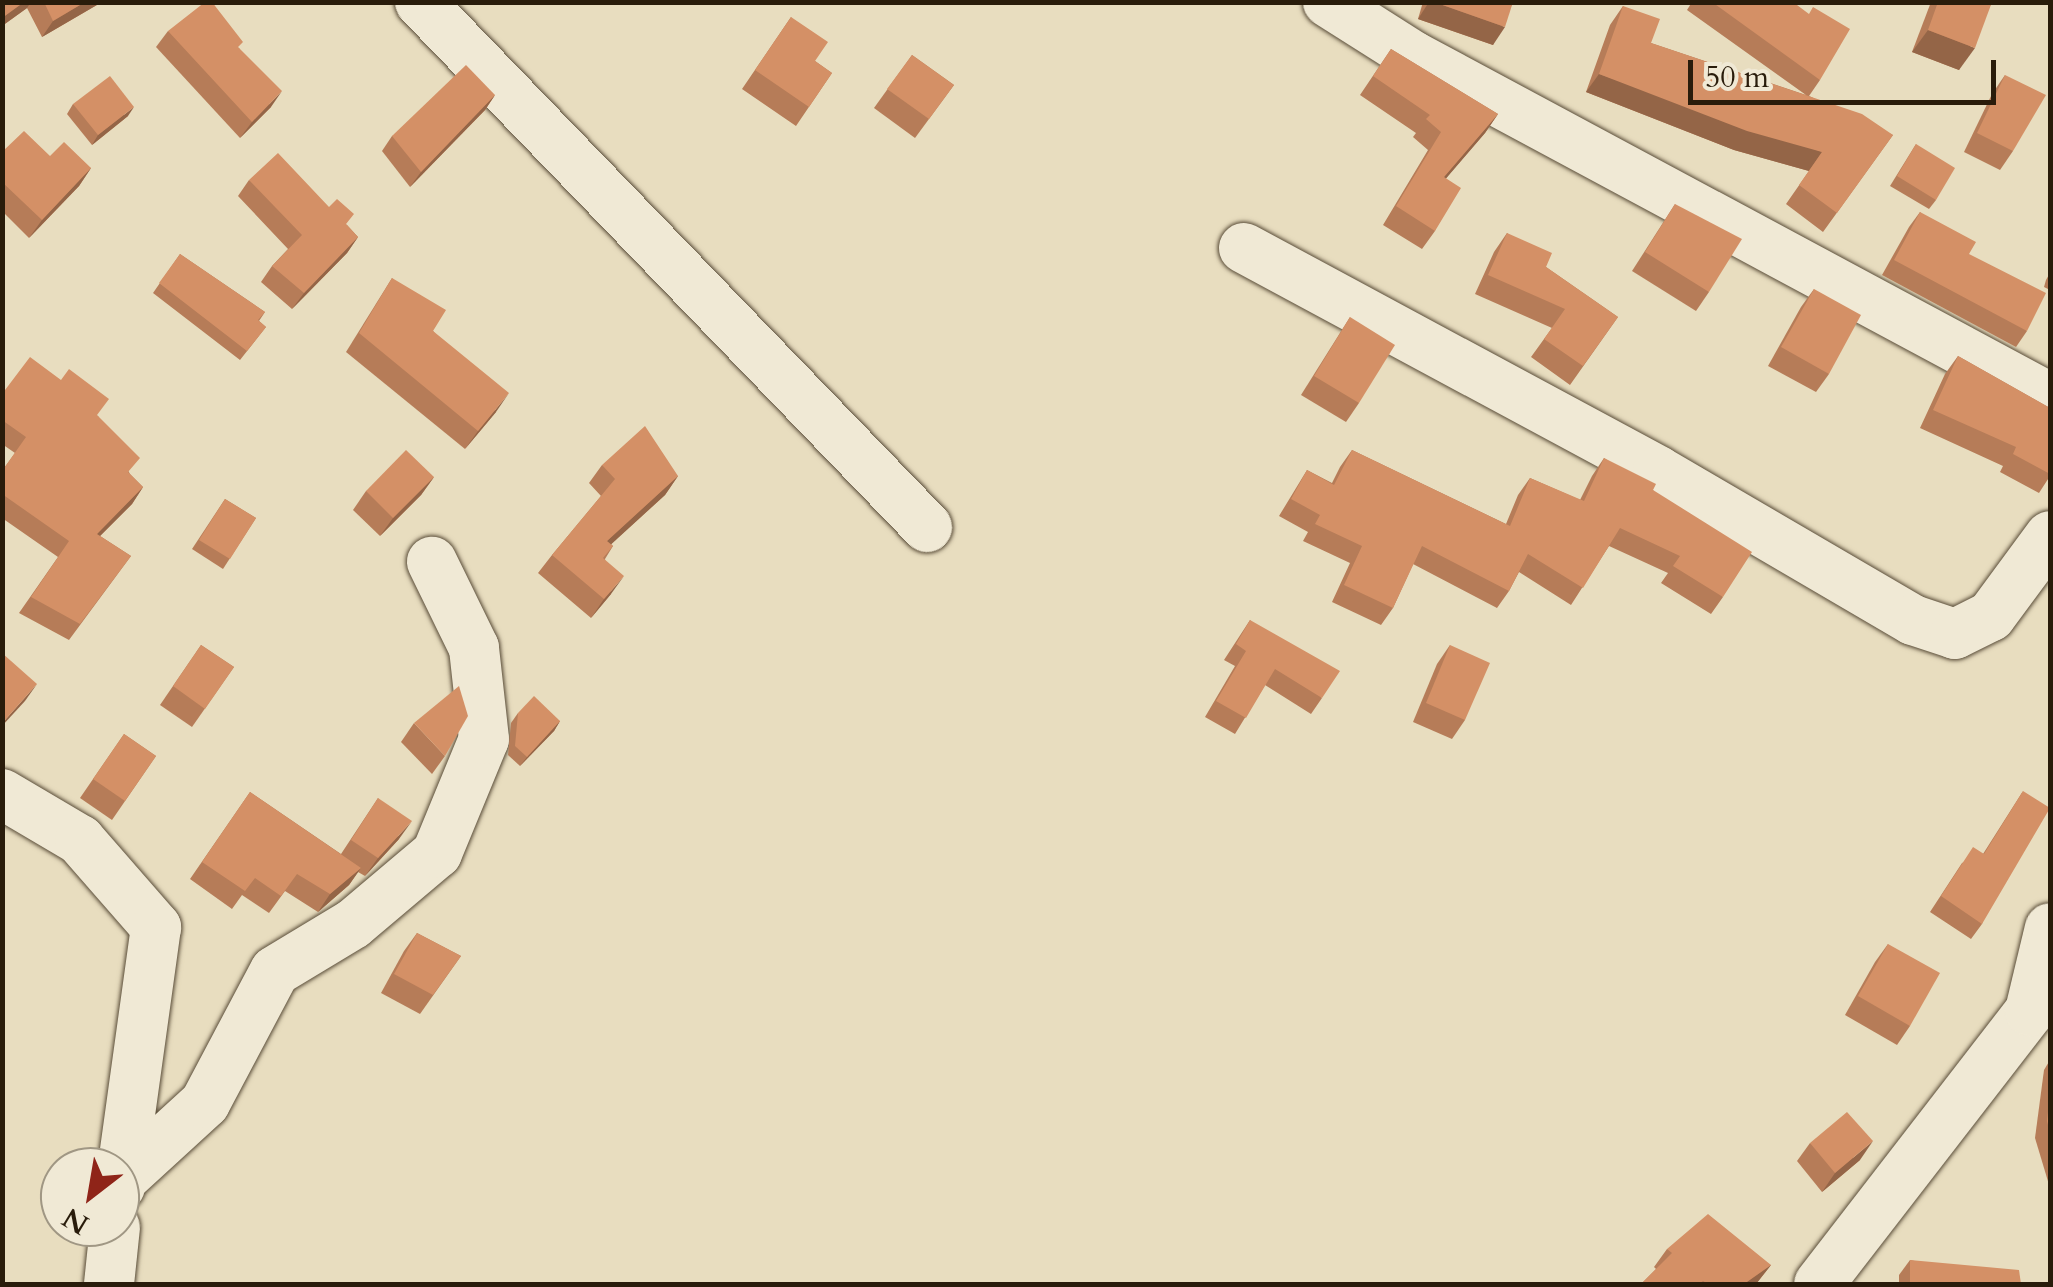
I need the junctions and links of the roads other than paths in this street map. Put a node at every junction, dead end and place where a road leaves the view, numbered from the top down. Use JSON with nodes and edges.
{"nodes":[{"id":1,"x":420,"y":2,"type":"edge"},
{"id":2,"x":1328,"y":2,"type":"edge"},
{"id":3,"x":1244,"y":248,"type":"dead end"},
{"id":4,"x":2050,"y":398,"type":"edge"},
{"id":5,"x":927,"y":527,"type":"dead end"},
{"id":6,"x":2050,"y":536,"type":"edge"},
{"id":7,"x":432,"y":562,"type":"dead end"},
{"id":8,"x":2,"y":794,"type":"edge"},
{"id":9,"x":2050,"y":928,"type":"edge"},
{"id":10,"x":125,"y":1147,"type":"edge"},
{"id":11,"x":140,"y":1165,"type":"edge"},
{"id":12,"x":113,"y":1247,"type":"edge"},
{"id":13,"x":109,"y":1284,"type":"edge"},
{"id":14,"x":1819,"y":1284,"type":"edge"}],
"edges":[{"from":1,"to":5,"type":"street"},
{"from":2,"to":4,"type":"street"},
{"from":3,"to":6,"type":"street"},
{"from":7,"to":11,"type":"street"},
{"from":8,"to":10,"type":"street"},
{"from":9,"to":14,"type":"street"},
{"from":12,"to":13,"type":"street"}]}
